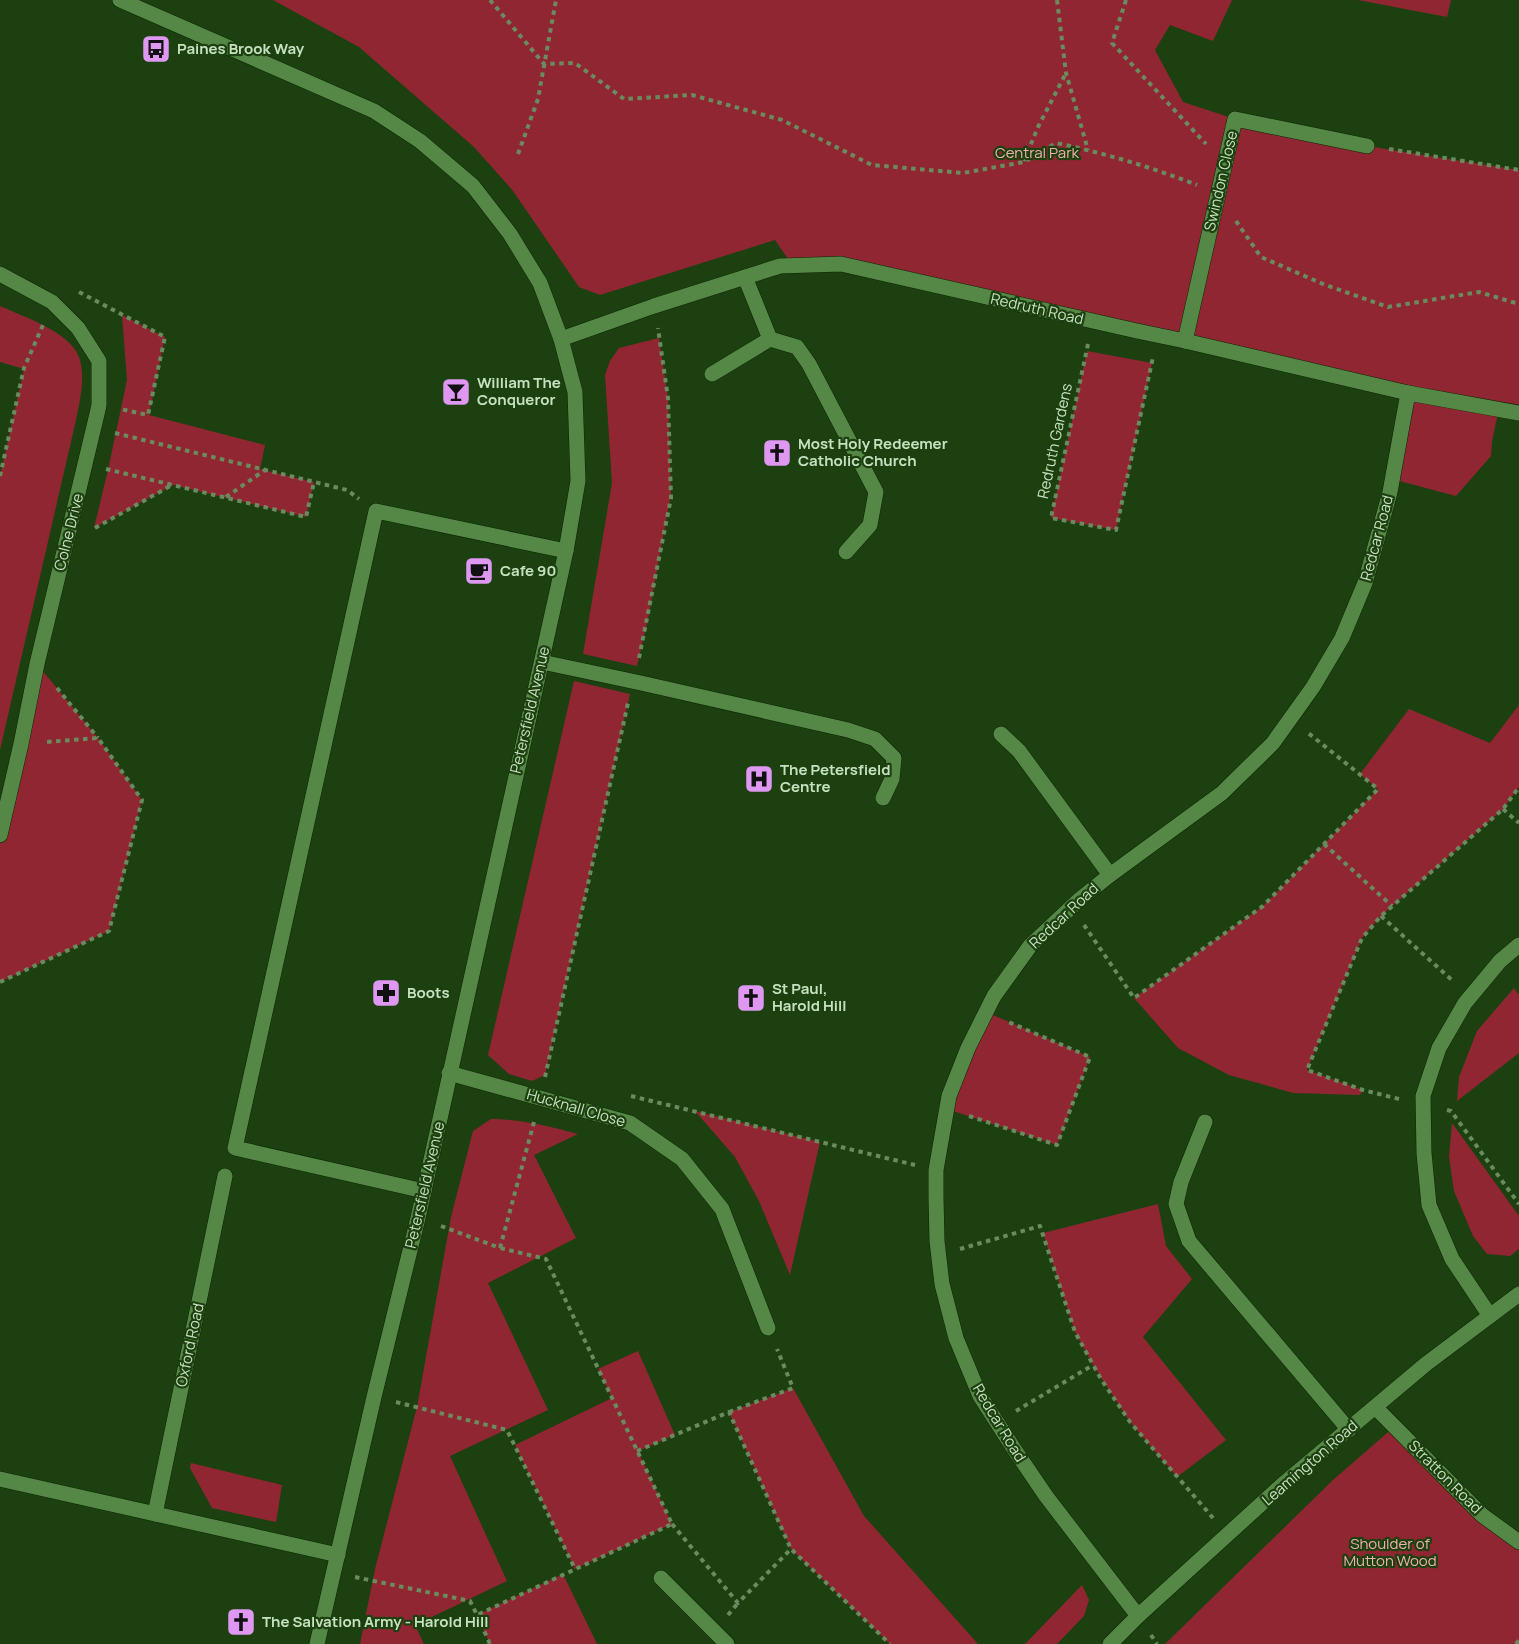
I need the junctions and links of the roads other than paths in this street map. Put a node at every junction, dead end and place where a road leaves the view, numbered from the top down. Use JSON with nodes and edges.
{"nodes":[{"id":1,"x":120,"y":0,"type":"edge"},
{"id":2,"x":1367,"y":146,"type":"road end"},
{"id":3,"x":0,"y":274,"type":"edge"},
{"id":4,"x":745,"y":278,"type":"junction"},
{"id":5,"x":561,"y":339,"type":"junction"},
{"id":6,"x":770,"y":339,"type":"junction"},
{"id":7,"x":1185,"y":341,"type":"junction"},
{"id":8,"x":712,"y":374,"type":"dead end"},
{"id":9,"x":1408,"y":393,"type":"junction"},
{"id":10,"x":1519,"y":411,"type":"edge"},
{"id":11,"x":566,"y":551,"type":"junction"},
{"id":12,"x":846,"y":552,"type":"dead end"},
{"id":13,"x":542,"y":662,"type":"junction"},
{"id":14,"x":1000,"y":734,"type":"dead end"},
{"id":15,"x":883,"y":798,"type":"dead end"},
{"id":16,"x":0,"y":835,"type":"edge"},
{"id":17,"x":1110,"y":875,"type":"junction"},
{"id":18,"x":1519,"y":945,"type":"edge"},
{"id":19,"x":449,"y":1073,"type":"junction"},
{"id":20,"x":1205,"y":1122,"type":"dead end"},
{"id":21,"x":225,"y":1176,"type":"dead end"},
{"id":22,"x":424,"y":1191,"type":"junction"},
{"id":23,"x":1519,"y":1294,"type":"edge"},
{"id":24,"x":1490,"y":1316,"type":"junction"},
{"id":25,"x":768,"y":1328,"type":"road end"},
{"id":26,"x":1375,"y":1407,"type":"junction"},
{"id":27,"x":1349,"y":1430,"type":"junction"},
{"id":28,"x":0,"y":1479,"type":"edge"},
{"id":29,"x":155,"y":1514,"type":"junction"},
{"id":30,"x":1519,"y":1542,"type":"edge"},
{"id":31,"x":338,"y":1556,"type":"junction"},
{"id":32,"x":661,"y":1578,"type":"dead end"},
{"id":33,"x":1138,"y":1616,"type":"junction"},
{"id":34,"x":317,"y":1644,"type":"edge"},
{"id":35,"x":727,"y":1644,"type":"edge"},
{"id":36,"x":1110,"y":1644,"type":"edge"}],
"edges":[{"from":1,"to":5,"type":"street","name":"Petersfield Avenue"},
{"from":2,"to":7,"type":"street","name":"Swindon Close"},
{"from":3,"to":16,"type":"street","name":"Colne Drive"},
{"from":4,"to":5,"type":"street","name":"Redruth Road"},
{"from":4,"to":6,"type":"street"},
{"from":4,"to":7,"type":"street","name":"Redruth Road"},
{"from":5,"to":11,"type":"street","name":"Petersfield Avenue"},
{"from":6,"to":8,"type":"street"},
{"from":6,"to":12,"type":"street"},
{"from":7,"to":9,"type":"street","name":"Redruth Road"},
{"from":9,"to":10,"type":"street","name":"Redruth Road"},
{"from":9,"to":17,"type":"street","name":"Redcar Road"},
{"from":11,"to":13,"type":"street","name":"Petersfield Avenue"},
{"from":11,"to":22,"type":"street"},
{"from":13,"to":15,"type":"street"},
{"from":13,"to":19,"type":"street","name":"Petersfield Avenue"},
{"from":14,"to":17,"type":"street"},
{"from":17,"to":33,"type":"street","name":"Redcar Road"},
{"from":18,"to":24,"type":"street"},
{"from":19,"to":22,"type":"street","name":"Petersfield Avenue"},
{"from":19,"to":25,"type":"street","name":"Hucknall Close"},
{"from":20,"to":27,"type":"street"},
{"from":21,"to":29,"type":"street","name":"Oxford Road"},
{"from":22,"to":31,"type":"street","name":"Petersfield Avenue"},
{"from":23,"to":24,"type":"street","name":"Leamington Road"},
{"from":24,"to":26,"type":"street","name":"Leamington Road"},
{"from":26,"to":27,"type":"street","name":"Leamington Road"},
{"from":26,"to":30,"type":"street","name":"Stratton Road"},
{"from":27,"to":33,"type":"street","name":"Leamington Road"},
{"from":28,"to":29,"type":"street"},
{"from":29,"to":31,"type":"street"},
{"from":31,"to":34,"type":"street","name":"Petersfield Avenue"},
{"from":32,"to":35,"type":"street"},
{"from":33,"to":36,"type":"street","name":"Leamington Road"}]}
